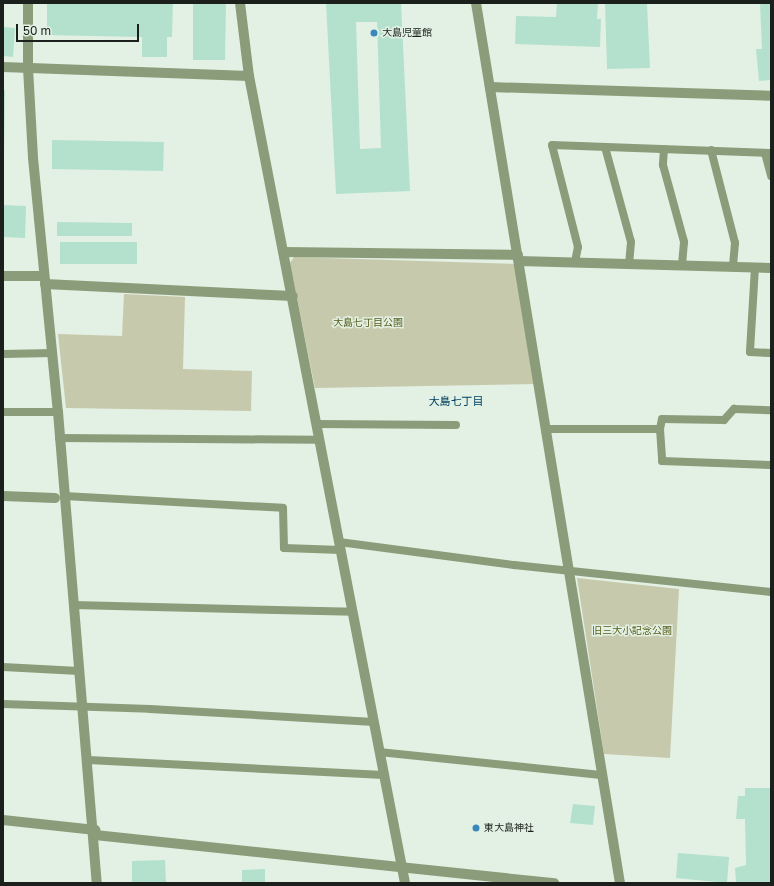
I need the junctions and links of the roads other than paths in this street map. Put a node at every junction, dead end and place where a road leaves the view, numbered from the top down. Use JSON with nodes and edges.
{"nodes":[{"id":1,"x":28,"y":3,"type":"edge"},
{"id":2,"x":240,"y":3,"type":"edge"},
{"id":3,"x":476,"y":3,"type":"edge"},
{"id":4,"x":3,"y":67,"type":"edge"},
{"id":5,"x":28,"y":68,"type":"junction"},
{"id":6,"x":249,"y":76,"type":"junction"},
{"id":7,"x":490,"y":87,"type":"junction"},
{"id":8,"x":771,"y":96,"type":"edge"},
{"id":9,"x":605,"y":147,"type":"junction"},
{"id":10,"x":664,"y":149,"type":"junction"},
{"id":11,"x":711,"y":150,"type":"junction"},
{"id":12,"x":768,"y":153,"type":"edge"},
{"id":13,"x":771,"y":176,"type":"edge"},
{"id":14,"x":284,"y":252,"type":"junction"},
{"id":15,"x":518,"y":258,"type":"junction"},
{"id":16,"x":575,"y":262,"type":"junction"},
{"id":17,"x":629,"y":264,"type":"junction"},
{"id":18,"x":682,"y":265,"type":"junction"},
{"id":19,"x":733,"y":267,"type":"junction"},
{"id":20,"x":755,"y":267,"type":"junction"},
{"id":21,"x":771,"y":268,"type":"edge"},
{"id":22,"x":3,"y":276,"type":"edge"},
{"id":23,"x":45,"y":280,"type":"junction"},
{"id":24,"x":293,"y":296,"type":"junction"},
{"id":25,"x":53,"y":353,"type":"junction"},
{"id":26,"x":771,"y":353,"type":"edge"},
{"id":27,"x":3,"y":354,"type":"edge"},
{"id":28,"x":771,"y":410,"type":"edge"},
{"id":29,"x":3,"y":412,"type":"edge"},
{"id":30,"x":58,"y":412,"type":"junction"},
{"id":31,"x":316,"y":424,"type":"junction"},
{"id":32,"x":456,"y":425,"type":"dead end"},
{"id":33,"x":547,"y":429,"type":"junction"},
{"id":34,"x":660,"y":429,"type":"junction"},
{"id":35,"x":59,"y":438,"type":"junction"},
{"id":36,"x":319,"y":440,"type":"junction"},
{"id":37,"x":771,"y":465,"type":"edge"},
{"id":38,"x":3,"y":496,"type":"edge"},
{"id":39,"x":59,"y":497,"type":"junction"},
{"id":40,"x":340,"y":546,"type":"junction"},
{"id":41,"x":569,"y":570,"type":"junction"},
{"id":42,"x":771,"y":592,"type":"edge"},
{"id":43,"x":73,"y":605,"type":"junction"},
{"id":44,"x":352,"y":612,"type":"junction"},
{"id":45,"x":3,"y":667,"type":"edge"},
{"id":46,"x":79,"y":672,"type":"junction"},
{"id":47,"x":3,"y":704,"type":"edge"},
{"id":48,"x":83,"y":707,"type":"junction"},
{"id":49,"x":374,"y":722,"type":"junction"},
{"id":50,"x":380,"y":752,"type":"junction"},
{"id":51,"x":88,"y":760,"type":"junction"},
{"id":52,"x":384,"y":775,"type":"junction"},
{"id":53,"x":601,"y":775,"type":"junction"},
{"id":54,"x":3,"y":820,"type":"edge"},
{"id":55,"x":95,"y":832,"type":"junction"},
{"id":56,"x":402,"y":867,"type":"junction"},
{"id":57,"x":97,"y":883,"type":"edge"},
{"id":58,"x":405,"y":883,"type":"edge"},
{"id":59,"x":555,"y":883,"type":"edge"},
{"id":60,"x":620,"y":883,"type":"edge"}],
"edges":[{"from":1,"to":5,"type":"street"},
{"from":2,"to":6,"type":"street"},
{"from":3,"to":7,"type":"street"},
{"from":4,"to":5,"type":"street"},
{"from":5,"to":6,"type":"street"},
{"from":5,"to":23,"type":"street"},
{"from":6,"to":14,"type":"street"},
{"from":7,"to":8,"type":"street"},
{"from":7,"to":15,"type":"street"},
{"from":9,"to":10,"type":"lane"},
{"from":9,"to":16,"type":"lane"},
{"from":9,"to":17,"type":"lane"},
{"from":10,"to":11,"type":"lane"},
{"from":10,"to":18,"type":"lane"},
{"from":11,"to":12,"type":"lane"},
{"from":11,"to":19,"type":"lane"},
{"from":12,"to":13,"type":"lane"},
{"from":14,"to":15,"type":"street"},
{"from":14,"to":24,"type":"street"},
{"from":15,"to":16,"type":"street"},
{"from":15,"to":33,"type":"street"},
{"from":16,"to":17,"type":"street"},
{"from":17,"to":18,"type":"street"},
{"from":18,"to":19,"type":"street"},
{"from":19,"to":20,"type":"street"},
{"from":20,"to":21,"type":"street"},
{"from":20,"to":26,"type":"lane"},
{"from":22,"to":23,"type":"street"},
{"from":23,"to":24,"type":"street"},
{"from":23,"to":25,"type":"street"},
{"from":24,"to":31,"type":"street"},
{"from":25,"to":27,"type":"lane"},
{"from":25,"to":30,"type":"street"},
{"from":28,"to":34,"type":"lane"},
{"from":29,"to":30,"type":"lane"},
{"from":30,"to":35,"type":"street"},
{"from":31,"to":32,"type":"lane"},
{"from":31,"to":36,"type":"street"},
{"from":33,"to":34,"type":"lane"},
{"from":33,"to":41,"type":"street"},
{"from":34,"to":37,"type":"lane"},
{"from":35,"to":36,"type":"lane"},
{"from":35,"to":39,"type":"street"},
{"from":36,"to":40,"type":"street"},
{"from":38,"to":39,"type":"street"},
{"from":39,"to":40,"type":"lane"},
{"from":39,"to":43,"type":"street"},
{"from":40,"to":41,"type":"lane"},
{"from":40,"to":44,"type":"street"},
{"from":41,"to":42,"type":"lane"},
{"from":41,"to":53,"type":"street"},
{"from":43,"to":44,"type":"lane"},
{"from":43,"to":46,"type":"street"},
{"from":44,"to":49,"type":"street"},
{"from":45,"to":46,"type":"lane"},
{"from":46,"to":48,"type":"street"},
{"from":47,"to":48,"type":"lane"},
{"from":48,"to":49,"type":"lane"},
{"from":48,"to":51,"type":"street"},
{"from":49,"to":50,"type":"street"},
{"from":50,"to":52,"type":"street"},
{"from":50,"to":53,"type":"lane"},
{"from":51,"to":52,"type":"lane"},
{"from":51,"to":55,"type":"street"},
{"from":52,"to":56,"type":"street"},
{"from":53,"to":60,"type":"street"},
{"from":54,"to":55,"type":"street"},
{"from":55,"to":56,"type":"street"},
{"from":55,"to":57,"type":"street"},
{"from":56,"to":58,"type":"street"},
{"from":56,"to":59,"type":"street"}]}
